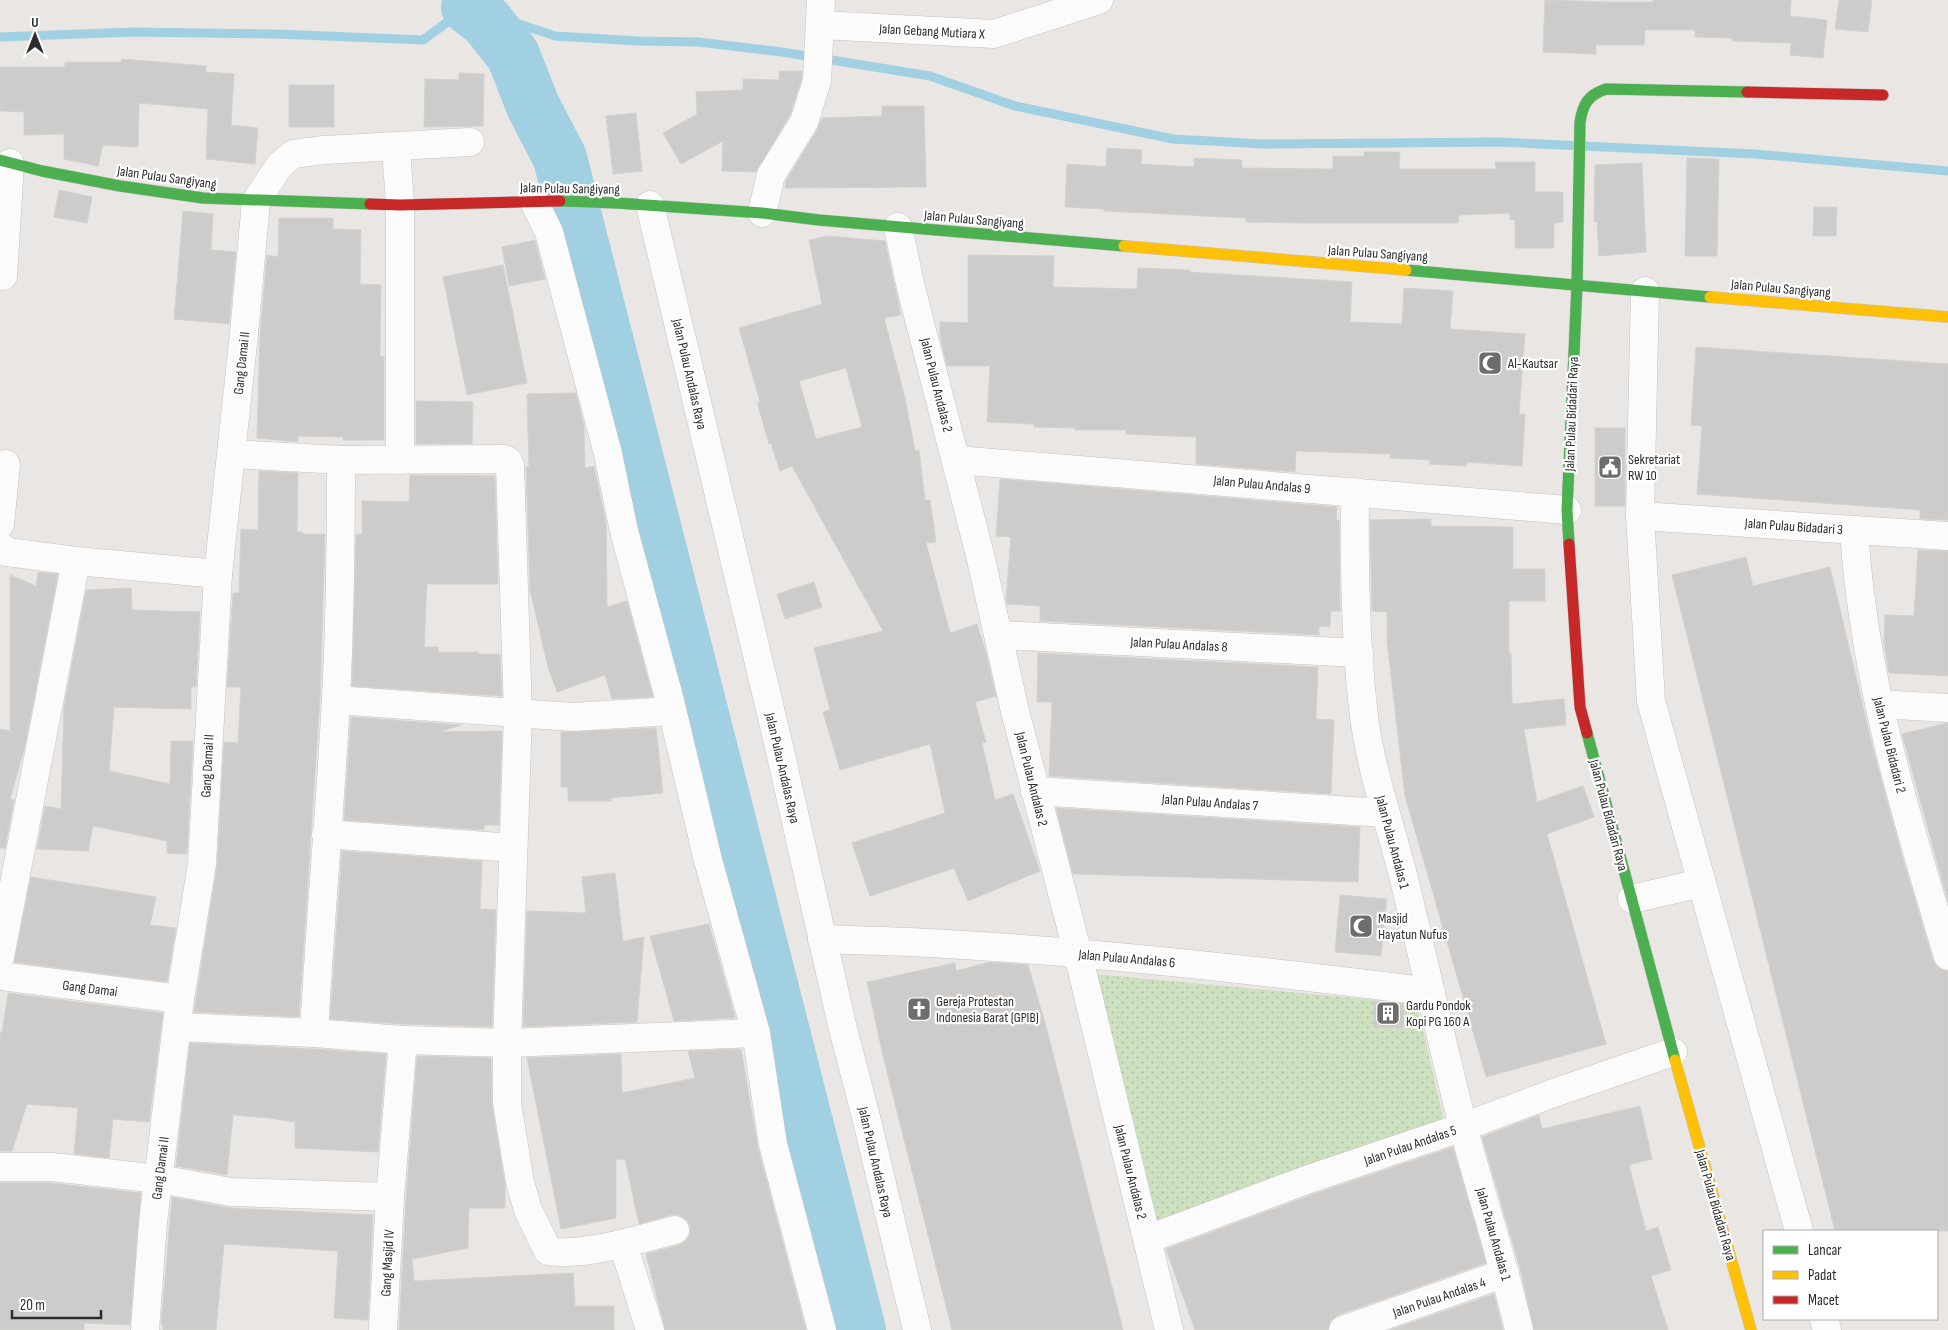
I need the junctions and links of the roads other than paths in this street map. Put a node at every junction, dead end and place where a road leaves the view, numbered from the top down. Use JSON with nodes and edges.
{"nodes":[{"id":1,"x":1099,"y":0,"type":"edge"},
{"id":2,"x":820,"y":18,"type":"edge"},
{"id":3,"x":1883,"y":95,"type":"dead end"},
{"id":4,"x":470,"y":142,"type":"dead end"},
{"id":5,"x":396,"y":147,"type":"junction"},
{"id":6,"x":5,"y":161,"type":"edge"},
{"id":7,"x":256,"y":201,"type":"junction"},
{"id":8,"x":541,"y":202,"type":"junction"},
{"id":9,"x":400,"y":205,"type":"junction"},
{"id":10,"x":650,"y":205,"type":"junction"},
{"id":11,"x":762,"y":213,"type":"junction"},
{"id":12,"x":898,"y":227,"type":"junction"},
{"id":13,"x":3,"y":276,"type":"dead end"},
{"id":14,"x":1577,"y":285,"type":"junction"},
{"id":15,"x":1646,"y":292,"type":"junction"},
{"id":16,"x":1948,"y":317,"type":"edge"},
{"id":17,"x":232,"y":454,"type":"junction"},
{"id":18,"x":341,"y":460,"type":"junction"},
{"id":19,"x":400,"y":460,"type":"junction"},
{"id":20,"x":956,"y":460,"type":"junction"},
{"id":21,"x":6,"y":464,"type":"dead end"},
{"id":22,"x":1355,"y":492,"type":"junction"},
{"id":23,"x":1568,"y":510,"type":"junction"},
{"id":24,"x":1640,"y":516,"type":"junction"},
{"id":25,"x":0,"y":524,"type":"edge"},
{"id":26,"x":1854,"y":530,"type":"junction"},
{"id":27,"x":1948,"y":536,"type":"edge"},
{"id":28,"x":0,"y":546,"type":"edge"},
{"id":29,"x":76,"y":561,"type":"junction"},
{"id":30,"x":218,"y":574,"type":"junction"},
{"id":31,"x":999,"y":635,"type":"junction"},
{"id":32,"x":1359,"y":653,"type":"junction"},
{"id":33,"x":336,"y":700,"type":"junction"},
{"id":34,"x":1879,"y":704,"type":"junction"},
{"id":35,"x":1948,"y":708,"type":"edge"},
{"id":36,"x":672,"y":711,"type":"junction"},
{"id":37,"x":518,"y":714,"type":"junction"},
{"id":38,"x":1035,"y":792,"type":"junction"},
{"id":39,"x":1385,"y":813,"type":"junction"},
{"id":40,"x":326,"y":834,"type":"junction"},
{"id":41,"x":514,"y":848,"type":"junction"},
{"id":42,"x":1701,"y":883,"type":"junction"},
{"id":43,"x":1632,"y":899,"type":"junction"},
{"id":44,"x":822,"y":939,"type":"junction"},
{"id":45,"x":1078,"y":954,"type":"junction"},
{"id":46,"x":1948,"y":956,"type":"edge"},
{"id":47,"x":0,"y":957,"type":"edge"},
{"id":48,"x":0,"y":976,"type":"edge"},
{"id":49,"x":1431,"y":992,"type":"junction"},
{"id":50,"x":180,"y":999,"type":"junction"},
{"id":51,"x":178,"y":1027,"type":"junction"},
{"id":52,"x":314,"y":1033,"type":"junction"},
{"id":53,"x":756,"y":1033,"type":"junction"},
{"id":54,"x":404,"y":1040,"type":"junction"},
{"id":55,"x":507,"y":1043,"type":"junction"},
{"id":56,"x":1673,"y":1052,"type":"junction"},
{"id":57,"x":1463,"y":1127,"type":"junction"},
{"id":58,"x":0,"y":1167,"type":"edge"},
{"id":59,"x":159,"y":1180,"type":"junction"},
{"id":60,"x":390,"y":1197,"type":"junction"},
{"id":61,"x":675,"y":1230,"type":"dead end"},
{"id":62,"x":1799,"y":1230,"type":"edge"},
{"id":63,"x":1148,"y":1239,"type":"junction"},
{"id":64,"x":622,"y":1244,"type":"junction"},
{"id":65,"x":1505,"y":1273,"type":"junction"},
{"id":66,"x":144,"y":1330,"type":"edge"},
{"id":67,"x":384,"y":1330,"type":"edge"},
{"id":68,"x":650,"y":1330,"type":"edge"},
{"id":69,"x":822,"y":1330,"type":"edge"},
{"id":70,"x":917,"y":1330,"type":"edge"},
{"id":71,"x":1169,"y":1330,"type":"edge"},
{"id":72,"x":1344,"y":1330,"type":"edge"},
{"id":73,"x":1519,"y":1330,"type":"edge"},
{"id":74,"x":1751,"y":1330,"type":"edge"}],
"edges":[{"from":1,"to":2,"type":"street","name":"Jalan Gebang Mutiara X"},
{"from":2,"to":11,"type":"street"},
{"from":3,"to":14,"type":"street","name":"Jalan Pulau Bidadari Raya"},
{"from":4,"to":5,"type":"street"},
{"from":5,"to":7,"type":"street"},
{"from":5,"to":9,"type":"street"},
{"from":6,"to":7,"type":"street","name":"Jalan Pulau Sangiyang"},
{"from":6,"to":13,"type":"street"},
{"from":7,"to":9,"type":"street","name":"Jalan Pulau Sangiyang"},
{"from":7,"to":17,"type":"street","name":"Gang Damai II"},
{"from":8,"to":9,"type":"street","name":"Jalan Pulau Sangiyang"},
{"from":8,"to":10,"type":"street","name":"Jalan Pulau Sangiyang"},
{"from":8,"to":36,"type":"street"},
{"from":9,"to":19,"type":"street"},
{"from":10,"to":11,"type":"street","name":"Jalan Pulau Sangiyang"},
{"from":10,"to":44,"type":"street","name":"Jalan Pulau Andalas Raya"},
{"from":11,"to":12,"type":"street","name":"Jalan Pulau Sangiyang"},
{"from":12,"to":14,"type":"street","name":"Jalan Pulau Sangiyang"},
{"from":12,"to":20,"type":"street","name":"Jalan Pulau Andalas 2"},
{"from":14,"to":15,"type":"street","name":"Jalan Pulau Sangiyang"},
{"from":14,"to":23,"type":"street","name":"Jalan Pulau Bidadari Raya"},
{"from":15,"to":16,"type":"street","name":"Jalan Pulau Sangiyang"},
{"from":15,"to":24,"type":"street"},
{"from":17,"to":18,"type":"street"},
{"from":17,"to":30,"type":"street","name":"Gang Damai II"},
{"from":18,"to":19,"type":"street"},
{"from":18,"to":33,"type":"street"},
{"from":19,"to":37,"type":"street"},
{"from":20,"to":22,"type":"street","name":"Jalan Pulau Andalas 9"},
{"from":20,"to":31,"type":"street","name":"Jalan Pulau Andalas 2"},
{"from":21,"to":25,"type":"street"},
{"from":22,"to":23,"type":"street","name":"Jalan Pulau Andalas 9"},
{"from":22,"to":32,"type":"street","name":"Jalan Pulau Andalas 1"},
{"from":23,"to":43,"type":"street","name":"Jalan Pulau Bidadari Raya"},
{"from":24,"to":26,"type":"street","name":"Jalan Pulau Bidadari 3"},
{"from":24,"to":42,"type":"street"},
{"from":26,"to":27,"type":"street","name":"Jalan Pulau Bidadari 3"},
{"from":26,"to":34,"type":"street","name":"Jalan Pulau Bidadari 2"},
{"from":28,"to":29,"type":"street"},
{"from":29,"to":30,"type":"street"},
{"from":29,"to":47,"type":"street"},
{"from":30,"to":50,"type":"street","name":"Gang Damai II"},
{"from":31,"to":32,"type":"street","name":"Jalan Pulau Andalas 8"},
{"from":31,"to":38,"type":"street","name":"Jalan Pulau Andalas 2"},
{"from":32,"to":39,"type":"street","name":"Jalan Pulau Andalas 1"},
{"from":33,"to":37,"type":"street"},
{"from":33,"to":40,"type":"street"},
{"from":34,"to":35,"type":"street"},
{"from":34,"to":46,"type":"street","name":"Jalan Pulau Bidadari 2"},
{"from":36,"to":37,"type":"street"},
{"from":36,"to":53,"type":"street"},
{"from":37,"to":41,"type":"street"},
{"from":38,"to":39,"type":"street","name":"Jalan Pulau Andalas 7"},
{"from":38,"to":45,"type":"street","name":"Jalan Pulau Andalas 2"},
{"from":39,"to":49,"type":"street","name":"Jalan Pulau Andalas 1"},
{"from":40,"to":41,"type":"street"},
{"from":40,"to":52,"type":"street"},
{"from":41,"to":55,"type":"street"},
{"from":42,"to":43,"type":"street"},
{"from":42,"to":62,"type":"street"},
{"from":43,"to":56,"type":"street","name":"Jalan Pulau Bidadari Raya"},
{"from":44,"to":45,"type":"street","name":"Jalan Pulau Andalas 6"},
{"from":44,"to":70,"type":"street","name":"Jalan Pulau Andalas Raya"},
{"from":45,"to":49,"type":"street","name":"Jalan Pulau Andalas 6"},
{"from":45,"to":63,"type":"street","name":"Jalan Pulau Andalas 2"},
{"from":48,"to":50,"type":"street","name":"Gang Damai"},
{"from":49,"to":57,"type":"street","name":"Jalan Pulau Andalas 1"},
{"from":50,"to":51,"type":"street","name":"Gang Damai II"},
{"from":51,"to":52,"type":"street"},
{"from":51,"to":59,"type":"street","name":"Gang Damai II"},
{"from":52,"to":54,"type":"street"},
{"from":53,"to":55,"type":"street"},
{"from":53,"to":69,"type":"street"},
{"from":54,"to":55,"type":"street"},
{"from":54,"to":60,"type":"street","name":"Gang Masjid IV"},
{"from":55,"to":64,"type":"street"},
{"from":56,"to":57,"type":"street","name":"Jalan Pulau Andalas 5"},
{"from":56,"to":74,"type":"street","name":"Jalan Pulau Bidadari Raya"},
{"from":57,"to":63,"type":"street","name":"Jalan Pulau Andalas 5"},
{"from":57,"to":65,"type":"street","name":"Jalan Pulau Andalas 1"},
{"from":58,"to":59,"type":"street"},
{"from":59,"to":60,"type":"street"},
{"from":59,"to":66,"type":"street","name":"Gang Damai II"},
{"from":60,"to":67,"type":"street","name":"Gang Masjid IV"},
{"from":61,"to":64,"type":"street"},
{"from":63,"to":71,"type":"street","name":"Jalan Pulau Andalas 2"},
{"from":64,"to":68,"type":"street"},
{"from":65,"to":72,"type":"street","name":"Jalan Pulau Andalas 4"},
{"from":65,"to":73,"type":"street","name":"Jalan Pulau Andalas 1"}]}
